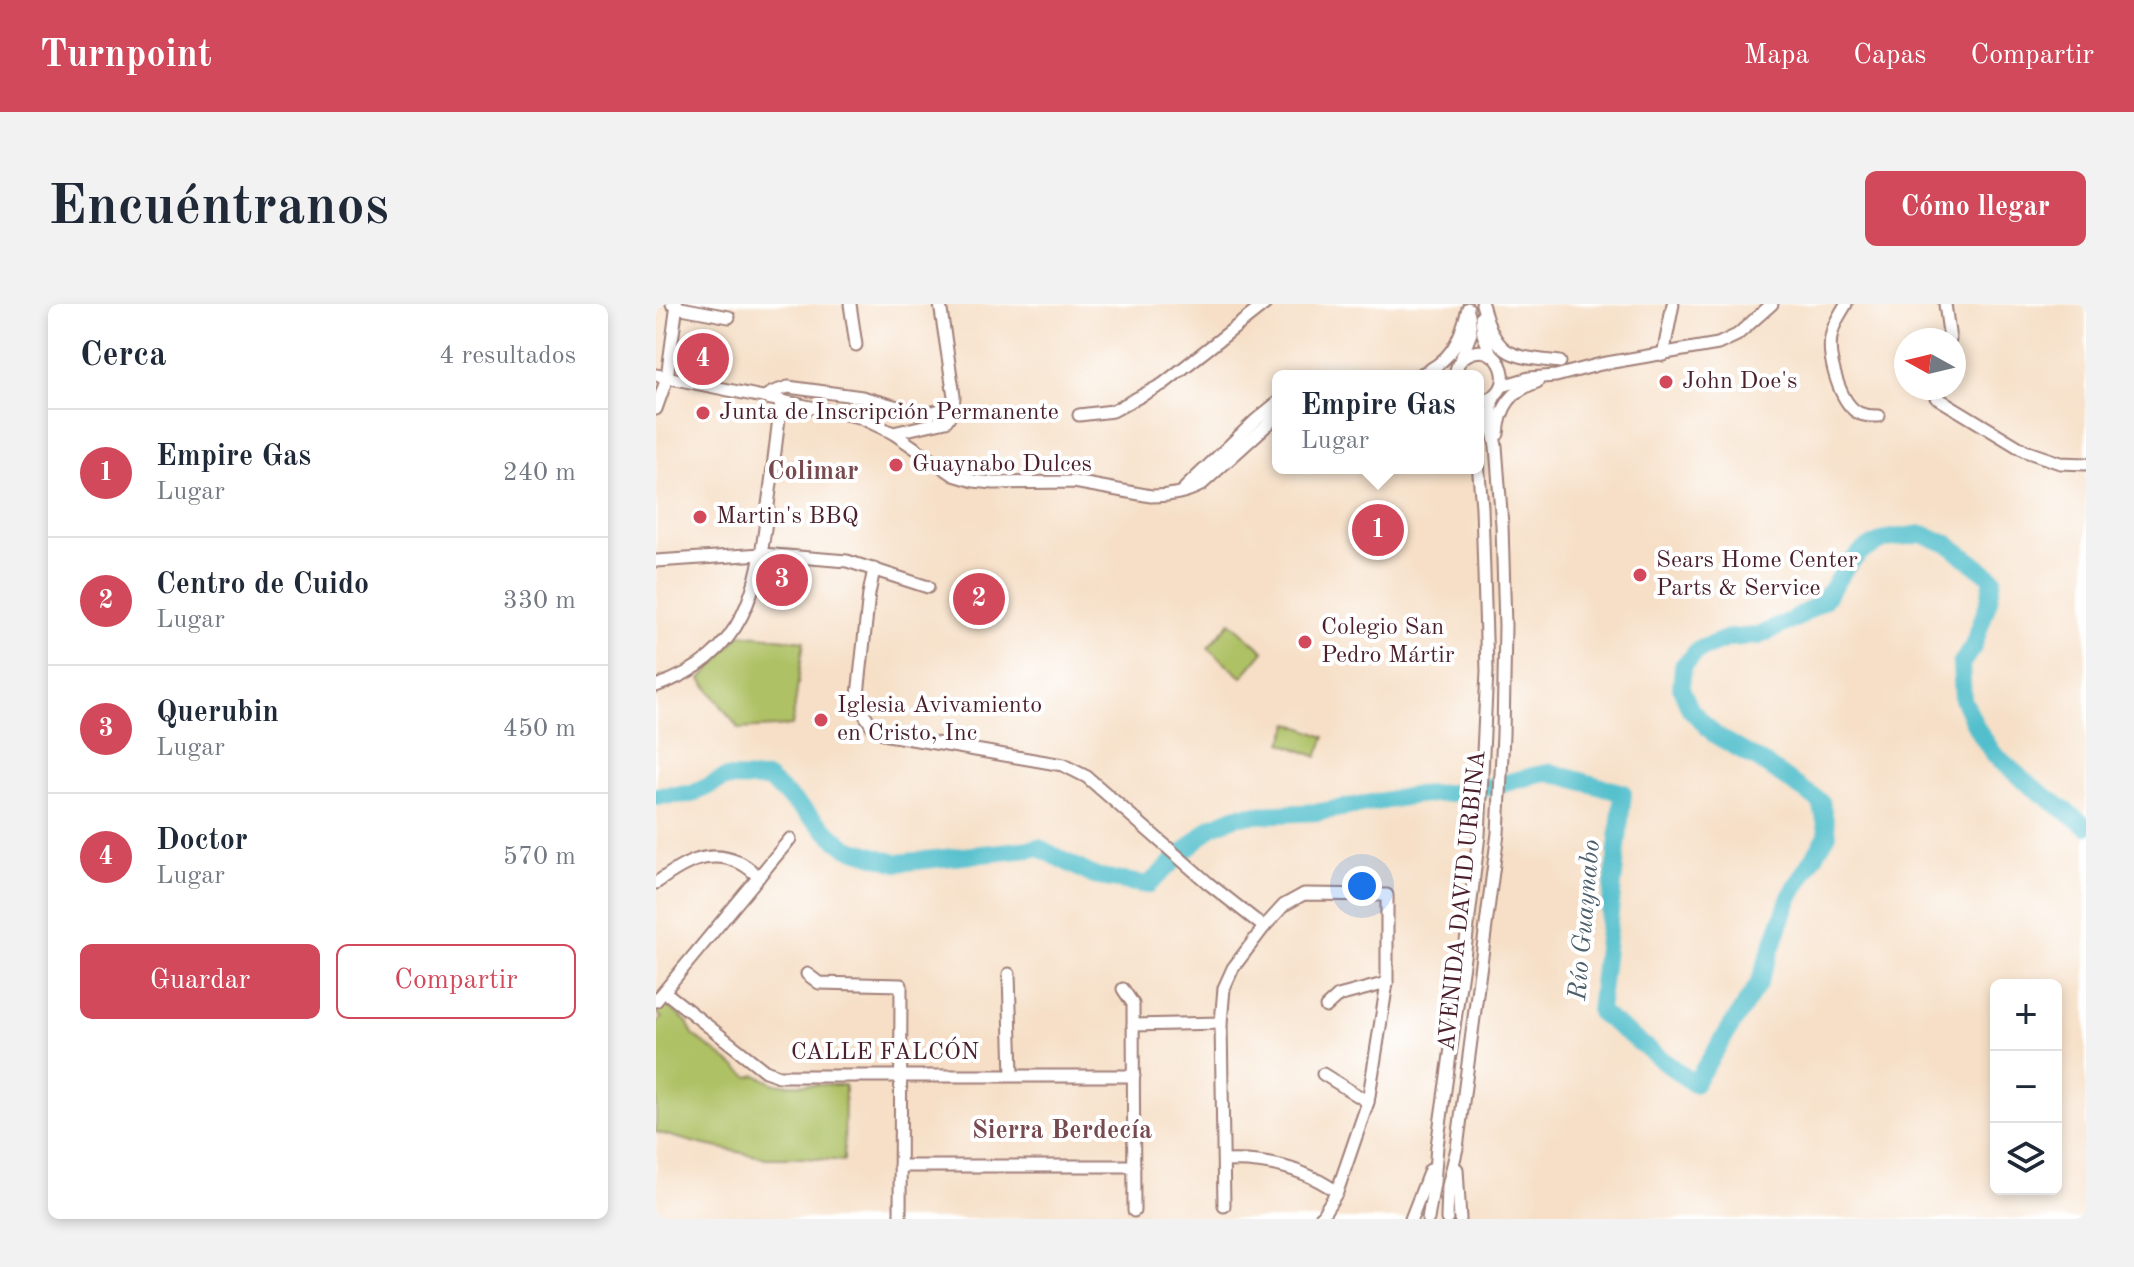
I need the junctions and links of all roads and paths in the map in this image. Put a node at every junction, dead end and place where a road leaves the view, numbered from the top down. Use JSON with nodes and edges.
{"nodes":[{"id":1,"x":850,"y":304,"type":"edge"},
{"id":2,"x":940,"y":304,"type":"edge"},
{"id":3,"x":1265,"y":304,"type":"edge"},
{"id":4,"x":1482,"y":304,"type":"edge"},
{"id":5,"x":1673,"y":304,"type":"edge"},
{"id":6,"x":1772,"y":304,"type":"edge"},
{"id":7,"x":1846,"y":304,"type":"edge"},
{"id":8,"x":1945,"y":304,"type":"edge"},
{"id":9,"x":675,"y":305,"type":"edge"},
{"id":10,"x":1468,"y":306,"type":"edge"},
{"id":11,"x":729,"y":317,"type":"dead end"},
{"id":12,"x":1948,"y":328,"type":"edge"},
{"id":13,"x":856,"y":345,"type":"dead end"},
{"id":14,"x":1663,"y":355,"type":"junction"},
{"id":15,"x":1494,"y":357,"type":"junction"},
{"id":16,"x":1560,"y":362,"type":"junction"},
{"id":17,"x":1601,"y":364,"type":"junction"},
{"id":18,"x":1458,"y":367,"type":"edge"},
{"id":19,"x":1432,"y":370,"type":"edge"},
{"id":20,"x":662,"y":376,"type":"edge"},
{"id":21,"x":1556,"y":376,"type":"junction"},
{"id":22,"x":1498,"y":391,"type":"junction"},
{"id":23,"x":764,"y":397,"type":"junction"},
{"id":24,"x":1484,"y":398,"type":"edge"},
{"id":25,"x":1941,"y":400,"type":"edge"},
{"id":26,"x":781,"y":401,"type":"junction"},
{"id":27,"x":954,"y":406,"type":"junction"},
{"id":28,"x":1272,"y":407,"type":"edge"},
{"id":29,"x":656,"y":409,"type":"edge"},
{"id":30,"x":1079,"y":415,"type":"dead end"},
{"id":31,"x":1879,"y":416,"type":"dead end"},
{"id":32,"x":1272,"y":420,"type":"edge"},
{"id":33,"x":893,"y":433,"type":"junction"},
{"id":34,"x":1496,"y":446,"type":"junction"},
{"id":35,"x":2086,"y":464,"type":"edge"},
{"id":36,"x":1479,"y":474,"type":"edge"},
{"id":37,"x":1179,"y":492,"type":"junction"},
{"id":38,"x":762,"y":554,"type":"junction"},
{"id":39,"x":656,"y":561,"type":"edge"},
{"id":40,"x":874,"y":569,"type":"junction"},
{"id":41,"x":928,"y":587,"type":"dead end"},
{"id":42,"x":656,"y":686,"type":"edge"},
{"id":43,"x":790,"y":839,"type":"dead end"},
{"id":44,"x":759,"y":877,"type":"junction"},
{"id":45,"x":656,"y":883,"type":"edge"},
{"id":46,"x":1264,"y":927,"type":"junction"},
{"id":47,"x":807,"y":974,"type":"dead end"},
{"id":48,"x":1009,"y":974,"type":"dead end"},
{"id":49,"x":1387,"y":983,"type":"junction"},
{"id":50,"x":1123,"y":989,"type":"dead end"},
{"id":51,"x":660,"y":997,"type":"edge"},
{"id":52,"x":1326,"y":1007,"type":"dead end"},
{"id":53,"x":1221,"y":1023,"type":"junction"},
{"id":54,"x":1133,"y":1025,"type":"junction"},
{"id":55,"x":1323,"y":1074,"type":"dead end"},
{"id":56,"x":900,"y":1075,"type":"junction"},
{"id":57,"x":1012,"y":1075,"type":"junction"},
{"id":58,"x":1134,"y":1076,"type":"junction"},
{"id":59,"x":1368,"y":1102,"type":"junction"},
{"id":60,"x":1437,"y":1146,"type":"junction"},
{"id":61,"x":1457,"y":1148,"type":"junction"},
{"id":62,"x":1224,"y":1161,"type":"junction"},
{"id":63,"x":900,"y":1166,"type":"junction"},
{"id":64,"x":1134,"y":1166,"type":"junction"},
{"id":65,"x":1337,"y":1192,"type":"junction"},
{"id":66,"x":1224,"y":1206,"type":"dead end"},
{"id":67,"x":1134,"y":1211,"type":"dead end"},
{"id":68,"x":900,"y":1219,"type":"edge"},
{"id":69,"x":1320,"y":1219,"type":"edge"},
{"id":70,"x":1411,"y":1219,"type":"edge"},
{"id":71,"x":1428,"y":1219,"type":"edge"},
{"id":72,"x":1447,"y":1219,"type":"edge"},
{"id":73,"x":1460,"y":1219,"type":"edge"}],
"edges":[{"from":1,"to":13,"type":"street"},
{"from":2,"to":27,"type":"street"},
{"from":3,"to":30,"type":"street"},
{"from":4,"to":15,"type":"street"},
{"from":4,"to":16,"type":"street"},
{"from":5,"to":14,"type":"street"},
{"from":6,"to":14,"type":"street"},
{"from":7,"to":31,"type":"street"},
{"from":8,"to":12,"type":"street"},
{"from":9,"to":11,"type":"street"},
{"from":9,"to":20,"type":"street"},
{"from":10,"to":18,"type":"street"},
{"from":10,"to":19,"type":"street"},
{"from":14,"to":17,"type":"street"},
{"from":15,"to":16,"type":"street"},
{"from":15,"to":18,"type":"street"},
{"from":15,"to":22,"type":"street","name":"AVENIDA DAVID URBINA"},
{"from":16,"to":17,"type":"street"},
{"from":17,"to":21,"type":"street"},
{"from":20,"to":23,"type":"street"},
{"from":20,"to":29,"type":"street"},
{"from":21,"to":22,"type":"street"},
{"from":21,"to":34,"type":"street"},
{"from":22,"to":24,"type":"street"},
{"from":22,"to":34,"type":"street","name":"AVENIDA DAVID URBINA"},
{"from":23,"to":26,"type":"street"},
{"from":23,"to":27,"type":"street"},
{"from":25,"to":35,"type":"street"},
{"from":26,"to":33,"type":"street"},
{"from":26,"to":38,"type":"street"},
{"from":27,"to":33,"type":"street"},
{"from":28,"to":37,"type":"street"},
{"from":32,"to":37,"type":"street"},
{"from":33,"to":37,"type":"street"},
{"from":34,"to":61,"type":"street","name":"AVENIDA DAVID URBINA"},
{"from":36,"to":60,"type":"street","name":"AVENIDA DAVID URBINA"},
{"from":38,"to":39,"type":"street"},
{"from":38,"to":40,"type":"street"},
{"from":38,"to":42,"type":"street"},
{"from":40,"to":41,"type":"street"},
{"from":40,"to":46,"type":"street"},
{"from":43,"to":44,"type":"street"},
{"from":44,"to":45,"type":"street"},
{"from":44,"to":51,"type":"street"},
{"from":46,"to":49,"type":"street"},
{"from":46,"to":53,"type":"street"},
{"from":47,"to":56,"type":"street"},
{"from":48,"to":57,"type":"street"},
{"from":49,"to":52,"type":"street"},
{"from":49,"to":59,"type":"street"},
{"from":50,"to":54,"type":"street"},
{"from":51,"to":56,"type":"street","name":"CALLE FALCÓN"},
{"from":53,"to":54,"type":"street"},
{"from":53,"to":62,"type":"street"},
{"from":54,"to":58,"type":"street"},
{"from":55,"to":59,"type":"street"},
{"from":56,"to":57,"type":"street","name":"CALLE FALCÓN"},
{"from":56,"to":63,"type":"street"},
{"from":57,"to":58,"type":"street","name":"CALLE FALCÓN"},
{"from":58,"to":64,"type":"street"},
{"from":59,"to":65,"type":"street"},
{"from":60,"to":70,"type":"street"},
{"from":60,"to":71,"type":"street","name":"AVENIDA DAVID URBINA"},
{"from":61,"to":72,"type":"street","name":"AVENIDA DAVID URBINA"},
{"from":61,"to":73,"type":"street"},
{"from":62,"to":65,"type":"street"},
{"from":62,"to":66,"type":"street"},
{"from":63,"to":64,"type":"street"},
{"from":63,"to":68,"type":"street"},
{"from":64,"to":67,"type":"street"},
{"from":65,"to":69,"type":"street"}]}
